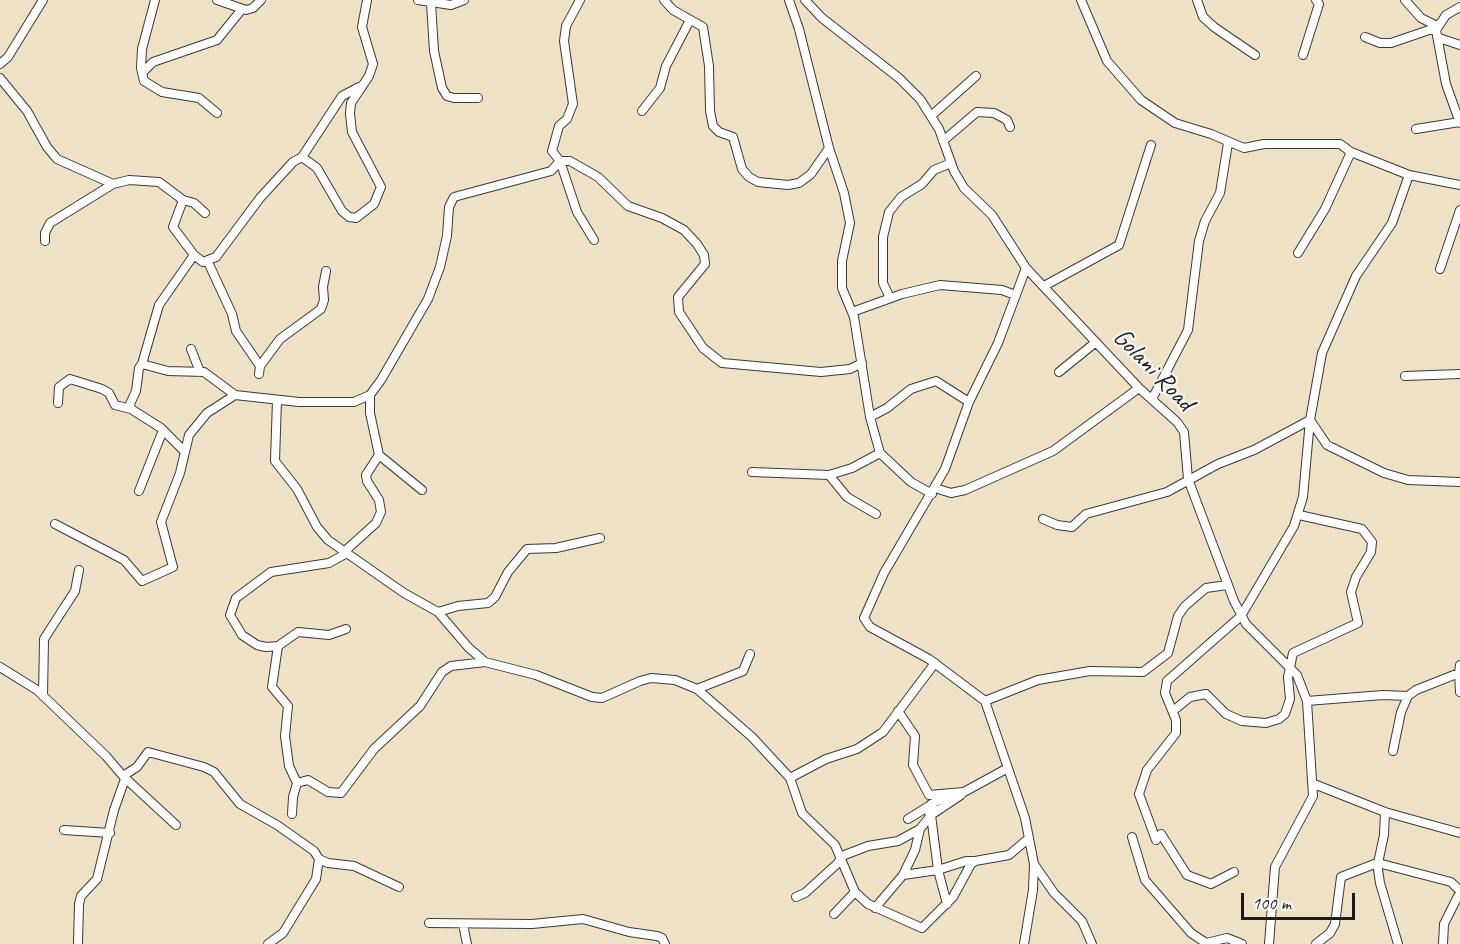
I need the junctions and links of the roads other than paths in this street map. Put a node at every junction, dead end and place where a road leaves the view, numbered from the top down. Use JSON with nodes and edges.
{"nodes":[{"id":1,"x":43,"y":0,"type":"edge"},
{"id":2,"x":154,"y":0,"type":"edge"},
{"id":3,"x":217,"y":0,"type":"edge"},
{"id":4,"x":261,"y":0,"type":"edge"},
{"id":5,"x":367,"y":0,"type":"edge"},
{"id":6,"x":418,"y":0,"type":"edge"},
{"id":7,"x":464,"y":0,"type":"edge"},
{"id":8,"x":580,"y":0,"type":"edge"},
{"id":9,"x":664,"y":0,"type":"edge"},
{"id":10,"x":789,"y":0,"type":"edge"},
{"id":11,"x":805,"y":0,"type":"edge"},
{"id":12,"x":1081,"y":0,"type":"edge"},
{"id":13,"x":1197,"y":0,"type":"edge"},
{"id":14,"x":1316,"y":0,"type":"edge"},
{"id":15,"x":1406,"y":0,"type":"edge"},
{"id":16,"x":431,"y":3,"type":"junction"},
{"id":17,"x":1460,"y":7,"type":"edge"},
{"id":18,"x":242,"y":9,"type":"junction"},
{"id":19,"x":690,"y":20,"type":"junction"},
{"id":20,"x":1437,"y":32,"type":"junction"},
{"id":21,"x":1365,"y":37,"type":"dead end"},
{"id":22,"x":1460,"y":45,"type":"edge"},
{"id":23,"x":1255,"y":55,"type":"dead end"},
{"id":24,"x":1302,"y":55,"type":"dead end"},
{"id":25,"x":0,"y":64,"type":"edge"},
{"id":26,"x":141,"y":74,"type":"junction"},
{"id":27,"x":976,"y":76,"type":"dead end"},
{"id":28,"x":0,"y":78,"type":"edge"},
{"id":29,"x":361,"y":87,"type":"junction"},
{"id":30,"x":478,"y":98,"type":"dead end"},
{"id":31,"x":642,"y":111,"type":"dead end"},
{"id":32,"x":217,"y":113,"type":"dead end"},
{"id":33,"x":931,"y":116,"type":"junction"},
{"id":34,"x":1460,"y":122,"type":"edge"},
{"id":35,"x":1010,"y":127,"type":"dead end"},
{"id":36,"x":1416,"y":129,"type":"dead end"},
{"id":37,"x":943,"y":141,"type":"junction"},
{"id":38,"x":1228,"y":143,"type":"junction"},
{"id":39,"x":1151,"y":146,"type":"dead end"},
{"id":40,"x":829,"y":148,"type":"junction"},
{"id":41,"x":1351,"y":152,"type":"junction"},
{"id":42,"x":302,"y":157,"type":"junction"},
{"id":43,"x":560,"y":161,"type":"junction"},
{"id":44,"x":951,"y":163,"type":"junction"},
{"id":45,"x":1409,"y":175,"type":"junction"},
{"id":46,"x":113,"y":184,"type":"junction"},
{"id":47,"x":1460,"y":185,"type":"edge"},
{"id":48,"x":183,"y":200,"type":"junction"},
{"id":49,"x":1460,"y":210,"type":"edge"},
{"id":50,"x":205,"y":213,"type":"dead end"},
{"id":51,"x":594,"y":240,"type":"dead end"},
{"id":52,"x":45,"y":242,"type":"dead end"},
{"id":53,"x":1298,"y":253,"type":"dead end"},
{"id":54,"x":194,"y":255,"type":"junction"},
{"id":55,"x":208,"y":262,"type":"junction"},
{"id":56,"x":1026,"y":268,"type":"junction"},
{"id":57,"x":1440,"y":269,"type":"dead end"},
{"id":58,"x":326,"y":271,"type":"dead end"},
{"id":59,"x":1044,"y":286,"type":"junction"},
{"id":60,"x":1015,"y":295,"type":"junction"},
{"id":61,"x":890,"y":298,"type":"junction"},
{"id":62,"x":852,"y":312,"type":"junction"},
{"id":63,"x":1096,"y":342,"type":"junction"},
{"id":64,"x":191,"y":349,"type":"dead end"},
{"id":65,"x":862,"y":363,"type":"junction"},
{"id":66,"x":142,"y":364,"type":"junction"},
{"id":67,"x":200,"y":372,"type":"junction"},
{"id":68,"x":1059,"y":372,"type":"dead end"},
{"id":69,"x":1460,"y":374,"type":"edge"},
{"id":70,"x":1406,"y":376,"type":"dead end"},
{"id":71,"x":1139,"y":388,"type":"junction"},
{"id":72,"x":235,"y":394,"type":"junction"},
{"id":73,"x":370,"y":395,"type":"junction"},
{"id":74,"x":1152,"y":399,"type":"junction"},
{"id":75,"x":277,"y":400,"type":"junction"},
{"id":76,"x":969,"y":402,"type":"junction"},
{"id":77,"x":58,"y":403,"type":"dead end"},
{"id":78,"x":131,"y":409,"type":"junction"},
{"id":79,"x":870,"y":417,"type":"junction"},
{"id":80,"x":1310,"y":420,"type":"junction"},
{"id":81,"x":164,"y":430,"type":"junction"},
{"id":82,"x":185,"y":452,"type":"junction"},
{"id":83,"x":880,"y":453,"type":"junction"},
{"id":84,"x":379,"y":455,"type":"junction"},
{"id":85,"x":752,"y":472,"type":"dead end"},
{"id":86,"x":830,"y":476,"type":"junction"},
{"id":87,"x":1188,"y":479,"type":"junction"},
{"id":88,"x":1460,"y":482,"type":"edge"},
{"id":89,"x":422,"y":490,"type":"dead end"},
{"id":90,"x":138,"y":491,"type":"dead end"},
{"id":91,"x":933,"y":491,"type":"junction"},
{"id":92,"x":876,"y":514,"type":"dead end"},
{"id":93,"x":1299,"y":515,"type":"junction"},
{"id":94,"x":1043,"y":519,"type":"dead end"},
{"id":95,"x":55,"y":524,"type":"dead end"},
{"id":96,"x":600,"y":538,"type":"dead end"},
{"id":97,"x":345,"y":552,"type":"junction"},
{"id":98,"x":79,"y":570,"type":"dead end"},
{"id":99,"x":1227,"y":585,"type":"junction"},
{"id":100,"x":438,"y":612,"type":"junction"},
{"id":101,"x":1241,"y":616,"type":"junction"},
{"id":102,"x":345,"y":629,"type":"dead end"},
{"id":103,"x":278,"y":646,"type":"junction"},
{"id":104,"x":750,"y":654,"type":"dead end"},
{"id":105,"x":485,"y":662,"type":"junction"},
{"id":106,"x":935,"y":663,"type":"junction"},
{"id":107,"x":1289,"y":665,"type":"junction"},
{"id":108,"x":0,"y":667,"type":"edge"},
{"id":109,"x":1460,"y":669,"type":"edge"},
{"id":110,"x":697,"y":689,"type":"junction"},
{"id":111,"x":1460,"y":692,"type":"edge"},
{"id":112,"x":43,"y":696,"type":"junction"},
{"id":113,"x":1408,"y":696,"type":"junction"},
{"id":114,"x":985,"y":701,"type":"junction"},
{"id":115,"x":1307,"y":701,"type":"junction"},
{"id":116,"x":898,"y":711,"type":"junction"},
{"id":117,"x":1173,"y":711,"type":"junction"},
{"id":118,"x":1393,"y":751,"type":"dead end"},
{"id":119,"x":1006,"y":770,"type":"junction"},
{"id":120,"x":124,"y":778,"type":"junction"},
{"id":121,"x":790,"y":778,"type":"junction"},
{"id":122,"x":297,"y":783,"type":"junction"},
{"id":123,"x":1314,"y":784,"type":"junction"},
{"id":124,"x":964,"y":792,"type":"junction"},
{"id":125,"x":952,"y":795,"type":"junction"},
{"id":126,"x":931,"y":810,"type":"junction"},
{"id":127,"x":1385,"y":812,"type":"junction"},
{"id":128,"x":292,"y":814,"type":"dead end"},
{"id":129,"x":908,"y":819,"type":"dead end"},
{"id":130,"x":176,"y":825,"type":"dead end"},
{"id":131,"x":922,"y":826,"type":"junction"},
{"id":132,"x":64,"y":830,"type":"dead end"},
{"id":133,"x":110,"y":833,"type":"junction"},
{"id":134,"x":1460,"y":833,"type":"edge"},
{"id":135,"x":1132,"y":837,"type":"dead end"},
{"id":136,"x":1029,"y":838,"type":"junction"},
{"id":137,"x":842,"y":856,"type":"junction"},
{"id":138,"x":319,"y":859,"type":"junction"},
{"id":139,"x":975,"y":861,"type":"junction"},
{"id":140,"x":1378,"y":863,"type":"junction"},
{"id":141,"x":1034,"y":864,"type":"junction"},
{"id":142,"x":938,"y":870,"type":"junction"},
{"id":143,"x":1234,"y":872,"type":"dead end"},
{"id":144,"x":903,"y":875,"type":"junction"},
{"id":145,"x":399,"y":887,"type":"dead end"},
{"id":146,"x":1460,"y":891,"type":"edge"},
{"id":147,"x":855,"y":892,"type":"junction"},
{"id":148,"x":796,"y":897,"type":"dead end"},
{"id":149,"x":947,"y":904,"type":"junction"},
{"id":150,"x":875,"y":908,"type":"junction"},
{"id":151,"x":834,"y":914,"type":"dead end"},
{"id":152,"x":429,"y":923,"type":"dead end"},
{"id":153,"x":464,"y":924,"type":"junction"},
{"id":154,"x":78,"y":944,"type":"edge"},
{"id":155,"x":268,"y":944,"type":"edge"},
{"id":156,"x":467,"y":944,"type":"edge"},
{"id":157,"x":665,"y":944,"type":"edge"},
{"id":158,"x":1024,"y":944,"type":"edge"},
{"id":159,"x":1092,"y":944,"type":"edge"},
{"id":160,"x":1242,"y":944,"type":"edge"},
{"id":161,"x":1269,"y":944,"type":"edge"},
{"id":162,"x":1316,"y":944,"type":"edge"},
{"id":163,"x":1398,"y":944,"type":"edge"},
{"id":164,"x":1443,"y":944,"type":"edge"}],
"edges":[{"from":1,"to":25,"type":"street"},
{"from":2,"to":26,"type":"street"},
{"from":3,"to":18,"type":"street"},
{"from":4,"to":18,"type":"street"},
{"from":5,"to":29,"type":"street"},
{"from":6,"to":16,"type":"street"},
{"from":7,"to":16,"type":"street"},
{"from":8,"to":43,"type":"street"},
{"from":9,"to":19,"type":"street"},
{"from":10,"to":40,"type":"street"},
{"from":11,"to":33,"type":"street","name":"Golani Road"},
{"from":12,"to":38,"type":"street"},
{"from":13,"to":23,"type":"street"},
{"from":14,"to":24,"type":"street"},
{"from":15,"to":20,"type":"street"},
{"from":16,"to":30,"type":"street"},
{"from":17,"to":20,"type":"street"},
{"from":18,"to":26,"type":"street"},
{"from":19,"to":31,"type":"street"},
{"from":19,"to":40,"type":"street"},
{"from":20,"to":21,"type":"street"},
{"from":20,"to":22,"type":"street"},
{"from":20,"to":34,"type":"street"},
{"from":26,"to":32,"type":"street"},
{"from":27,"to":33,"type":"street"},
{"from":28,"to":46,"type":"street"},
{"from":29,"to":42,"type":"street"},
{"from":29,"to":42,"type":"street"},
{"from":33,"to":37,"type":"street","name":"Golani Road"},
{"from":34,"to":36,"type":"street"},
{"from":35,"to":37,"type":"street"},
{"from":37,"to":44,"type":"street","name":"Golani Road"},
{"from":38,"to":41,"type":"street"},
{"from":38,"to":74,"type":"street"},
{"from":39,"to":59,"type":"street"},
{"from":40,"to":62,"type":"street"},
{"from":41,"to":45,"type":"street"},
{"from":41,"to":53,"type":"street"},
{"from":42,"to":55,"type":"street"},
{"from":43,"to":51,"type":"street"},
{"from":43,"to":65,"type":"street"},
{"from":43,"to":73,"type":"street"},
{"from":44,"to":56,"type":"street","name":"Golani Road"},
{"from":44,"to":61,"type":"street"},
{"from":45,"to":47,"type":"street"},
{"from":45,"to":80,"type":"street"},
{"from":46,"to":48,"type":"street"},
{"from":46,"to":52,"type":"street"},
{"from":48,"to":50,"type":"street"},
{"from":48,"to":54,"type":"street"},
{"from":49,"to":57,"type":"street"},
{"from":54,"to":55,"type":"street"},
{"from":54,"to":66,"type":"street"},
{"from":55,"to":58,"type":"street"},
{"from":56,"to":59,"type":"street","name":"Golani Road"},
{"from":56,"to":60,"type":"street"},
{"from":59,"to":63,"type":"street","name":"Golani Road"},
{"from":60,"to":61,"type":"street"},
{"from":60,"to":76,"type":"street"},
{"from":61,"to":62,"type":"street"},
{"from":62,"to":65,"type":"street"},
{"from":63,"to":68,"type":"street"},
{"from":63,"to":71,"type":"street","name":"Golani Road"},
{"from":64,"to":67,"type":"street"},
{"from":65,"to":79,"type":"street"},
{"from":66,"to":67,"type":"street"},
{"from":66,"to":78,"type":"street"},
{"from":67,"to":72,"type":"street"},
{"from":69,"to":70,"type":"street"},
{"from":71,"to":74,"type":"street","name":"Golani Road"},
{"from":71,"to":91,"type":"street"},
{"from":72,"to":75,"type":"street"},
{"from":72,"to":82,"type":"street"},
{"from":73,"to":75,"type":"street"},
{"from":73,"to":84,"type":"street"},
{"from":74,"to":87,"type":"street","name":"Golani Road"},
{"from":75,"to":97,"type":"street"},
{"from":76,"to":79,"type":"street"},
{"from":76,"to":91,"type":"street"},
{"from":77,"to":78,"type":"street"},
{"from":78,"to":81,"type":"street"},
{"from":79,"to":83,"type":"street"},
{"from":80,"to":87,"type":"street"},
{"from":80,"to":88,"type":"street"},
{"from":80,"to":93,"type":"street"},
{"from":81,"to":82,"type":"street"},
{"from":81,"to":90,"type":"street"},
{"from":82,"to":95,"type":"street"},
{"from":83,"to":86,"type":"street"},
{"from":83,"to":91,"type":"street"},
{"from":84,"to":89,"type":"street"},
{"from":84,"to":97,"type":"street"},
{"from":85,"to":86,"type":"street"},
{"from":86,"to":92,"type":"street"},
{"from":87,"to":94,"type":"street"},
{"from":87,"to":99,"type":"street","name":"Golani Road"},
{"from":91,"to":106,"type":"street"},
{"from":93,"to":101,"type":"street"},
{"from":93,"to":107,"type":"street"},
{"from":96,"to":100,"type":"street"},
{"from":97,"to":100,"type":"street"},
{"from":97,"to":103,"type":"street"},
{"from":98,"to":112,"type":"street"},
{"from":99,"to":101,"type":"street","name":"Golani Road"},
{"from":99,"to":114,"type":"street"},
{"from":100,"to":105,"type":"street"},
{"from":101,"to":107,"type":"street","name":"Golani Road"},
{"from":101,"to":117,"type":"street"},
{"from":102,"to":103,"type":"street"},
{"from":103,"to":122,"type":"street"},
{"from":104,"to":110,"type":"street"},
{"from":105,"to":110,"type":"street"},
{"from":105,"to":122,"type":"street"},
{"from":106,"to":114,"type":"street"},
{"from":106,"to":116,"type":"street"},
{"from":107,"to":115,"type":"street","name":"Golani Road"},
{"from":107,"to":117,"type":"street"},
{"from":108,"to":112,"type":"street"},
{"from":109,"to":111,"type":"street"},
{"from":109,"to":113,"type":"street"},
{"from":110,"to":121,"type":"street"},
{"from":112,"to":120,"type":"street"},
{"from":113,"to":115,"type":"street"},
{"from":113,"to":118,"type":"street"},
{"from":114,"to":119,"type":"street"},
{"from":115,"to":123,"type":"street","name":"Golani Road"},
{"from":116,"to":121,"type":"street"},
{"from":116,"to":125,"type":"street"},
{"from":117,"to":143,"type":"street"},
{"from":119,"to":124,"type":"street"},
{"from":119,"to":136,"type":"street"},
{"from":120,"to":130,"type":"street"},
{"from":120,"to":133,"type":"street"},
{"from":120,"to":138,"type":"street"},
{"from":121,"to":137,"type":"street"},
{"from":122,"to":128,"type":"street"},
{"from":123,"to":127,"type":"street"},
{"from":123,"to":161,"type":"street","name":"Golani Road"},
{"from":124,"to":125,"type":"street"},
{"from":124,"to":126,"type":"street"},
{"from":125,"to":126,"type":"street"},
{"from":126,"to":129,"type":"street"},
{"from":126,"to":131,"type":"street"},
{"from":126,"to":142,"type":"street"},
{"from":127,"to":134,"type":"street"},
{"from":127,"to":140,"type":"street"},
{"from":131,"to":137,"type":"street"},
{"from":131,"to":144,"type":"street"},
{"from":132,"to":133,"type":"street"},
{"from":133,"to":154,"type":"street"},
{"from":135,"to":160,"type":"street"},
{"from":136,"to":139,"type":"street"},
{"from":136,"to":141,"type":"street"},
{"from":137,"to":147,"type":"street"},
{"from":137,"to":148,"type":"street"},
{"from":138,"to":145,"type":"street"},
{"from":138,"to":155,"type":"street"},
{"from":139,"to":142,"type":"street"},
{"from":139,"to":149,"type":"street"},
{"from":140,"to":146,"type":"street"},
{"from":140,"to":162,"type":"street"},
{"from":140,"to":163,"type":"street"},
{"from":141,"to":158,"type":"street"},
{"from":141,"to":159,"type":"street"},
{"from":142,"to":144,"type":"street"},
{"from":142,"to":149,"type":"street"},
{"from":144,"to":150,"type":"street"},
{"from":146,"to":164,"type":"street"},
{"from":147,"to":150,"type":"street"},
{"from":147,"to":151,"type":"street"},
{"from":149,"to":150,"type":"street"},
{"from":152,"to":153,"type":"street"},
{"from":153,"to":156,"type":"street"},
{"from":153,"to":157,"type":"street"}]}
